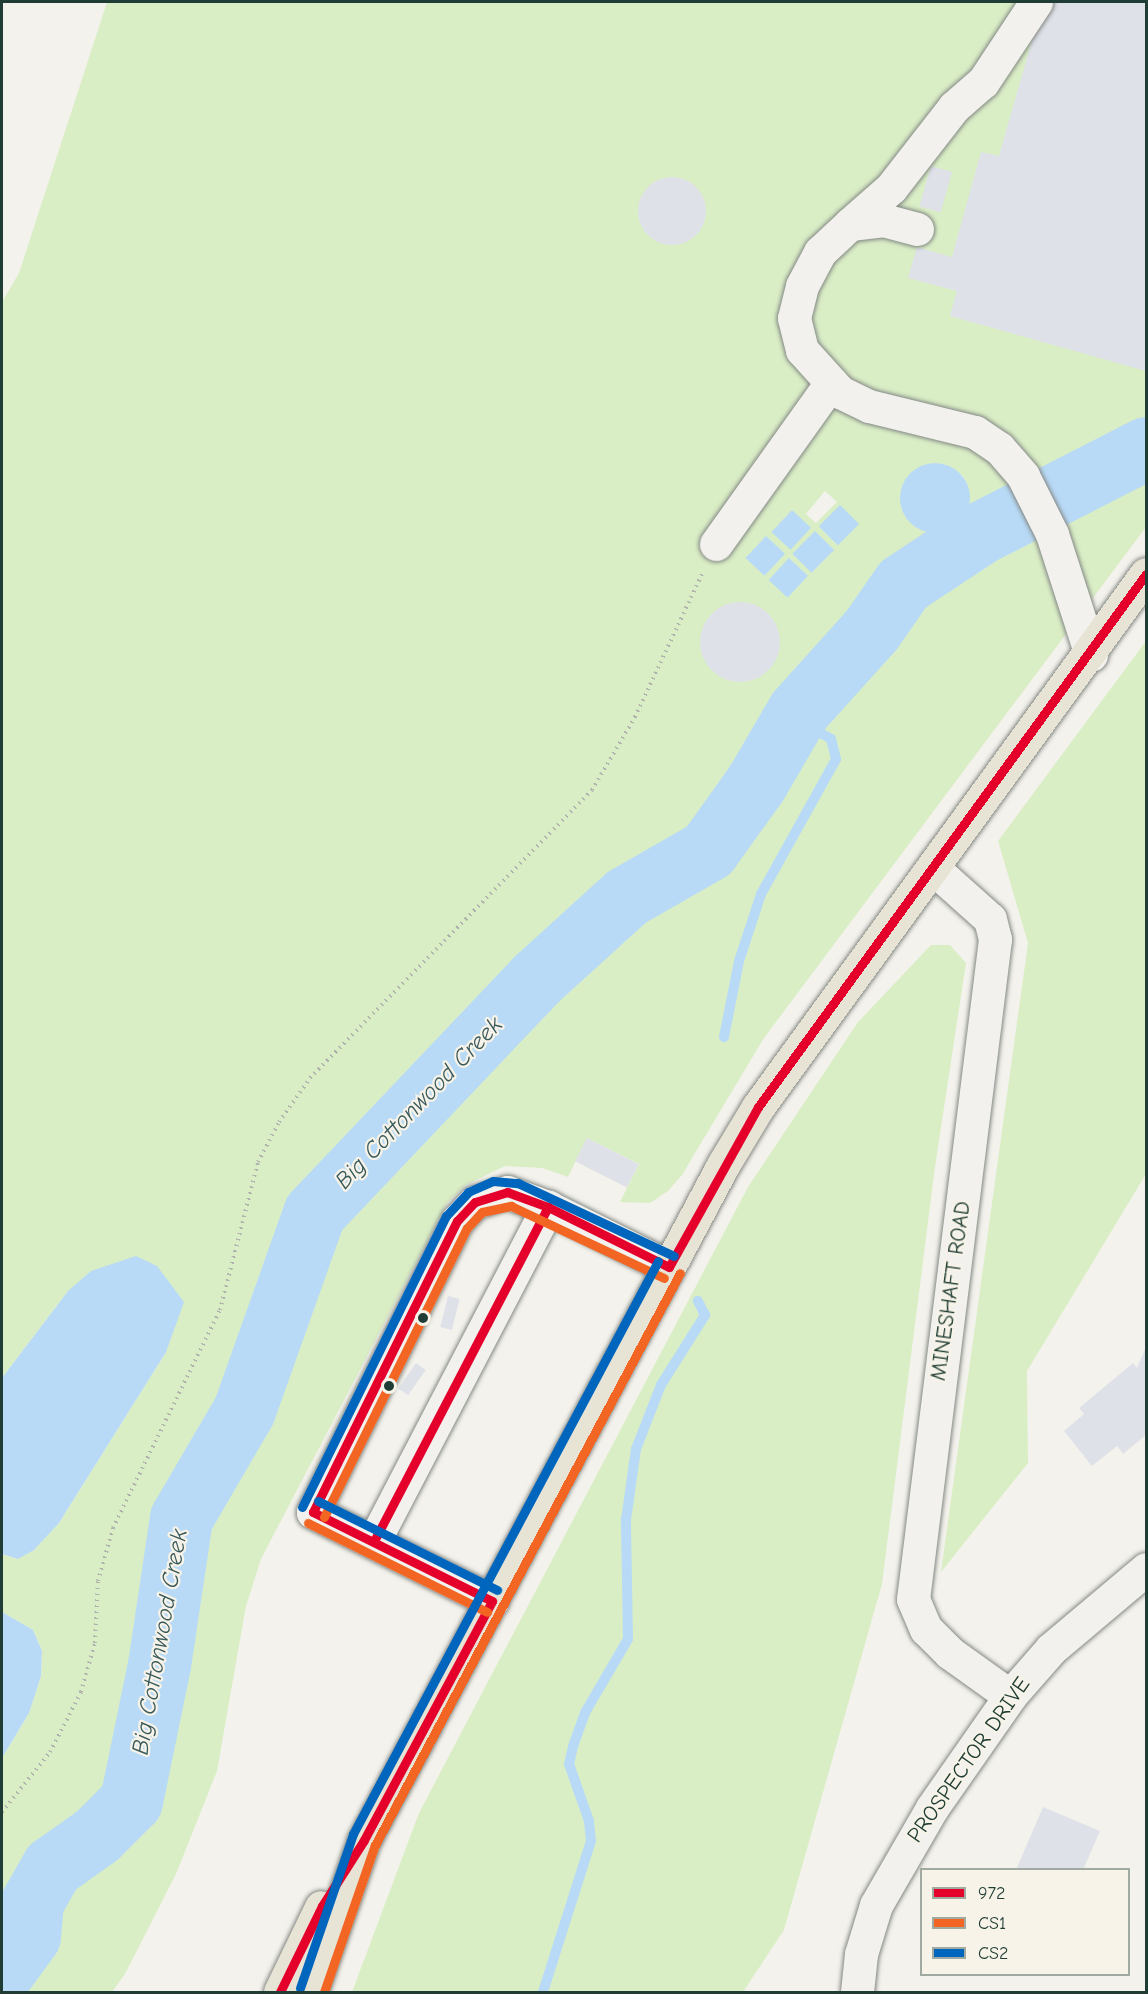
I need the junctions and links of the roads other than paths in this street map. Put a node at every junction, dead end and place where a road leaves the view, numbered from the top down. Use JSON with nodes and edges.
{"nodes":[{"id":1,"x":1036,"y":2,"type":"edge"},
{"id":2,"x":850,"y":224,"type":"junction"},
{"id":3,"x":917,"y":229,"type":"dead end"},
{"id":4,"x":831,"y":383,"type":"junction"},
{"id":5,"x":716,"y":543,"type":"road end"},
{"id":6,"x":1146,"y":574,"type":"edge"},
{"id":7,"x":1091,"y":655,"type":"junction"},
{"id":8,"x":934,"y":869,"type":"junction"},
{"id":9,"x":548,"y":1207,"type":"junction"},
{"id":10,"x":669,"y":1267,"type":"junction"},
{"id":11,"x":374,"y":1541,"type":"junction"},
{"id":12,"x":1146,"y":1569,"type":"edge"},
{"id":13,"x":492,"y":1601,"type":"junction"},
{"id":14,"x":1010,"y":1695,"type":"junction"},
{"id":15,"x":364,"y":1840,"type":"junction"},
{"id":16,"x":280,"y":1992,"type":"edge"},
{"id":17,"x":311,"y":1992,"type":"edge"},
{"id":18,"x":857,"y":1992,"type":"edge"}],
"edges":[{"from":1,"to":2,"type":"street"},
{"from":2,"to":3,"type":"street"},
{"from":2,"to":4,"type":"street"},
{"from":4,"to":5,"type":"street"},
{"from":4,"to":7,"type":"street"},
{"from":6,"to":7,"type":"main road"},
{"from":7,"to":8,"type":"main road"},
{"from":8,"to":10,"type":"main road"},
{"from":8,"to":14,"type":"street","name":"MINESHAFT ROAD"},
{"from":9,"to":10,"type":"street"},
{"from":9,"to":11,"type":"street"},
{"from":9,"to":11,"type":"street"},
{"from":10,"to":13,"type":"main road"},
{"from":11,"to":13,"type":"street"},
{"from":12,"to":14,"type":"street","name":"PROSPECTOR DRIVE"},
{"from":13,"to":15,"type":"main road"},
{"from":14,"to":18,"type":"street","name":"PROSPECTOR DRIVE"},
{"from":15,"to":16,"type":"main road"},
{"from":15,"to":17,"type":"main road"}]}
